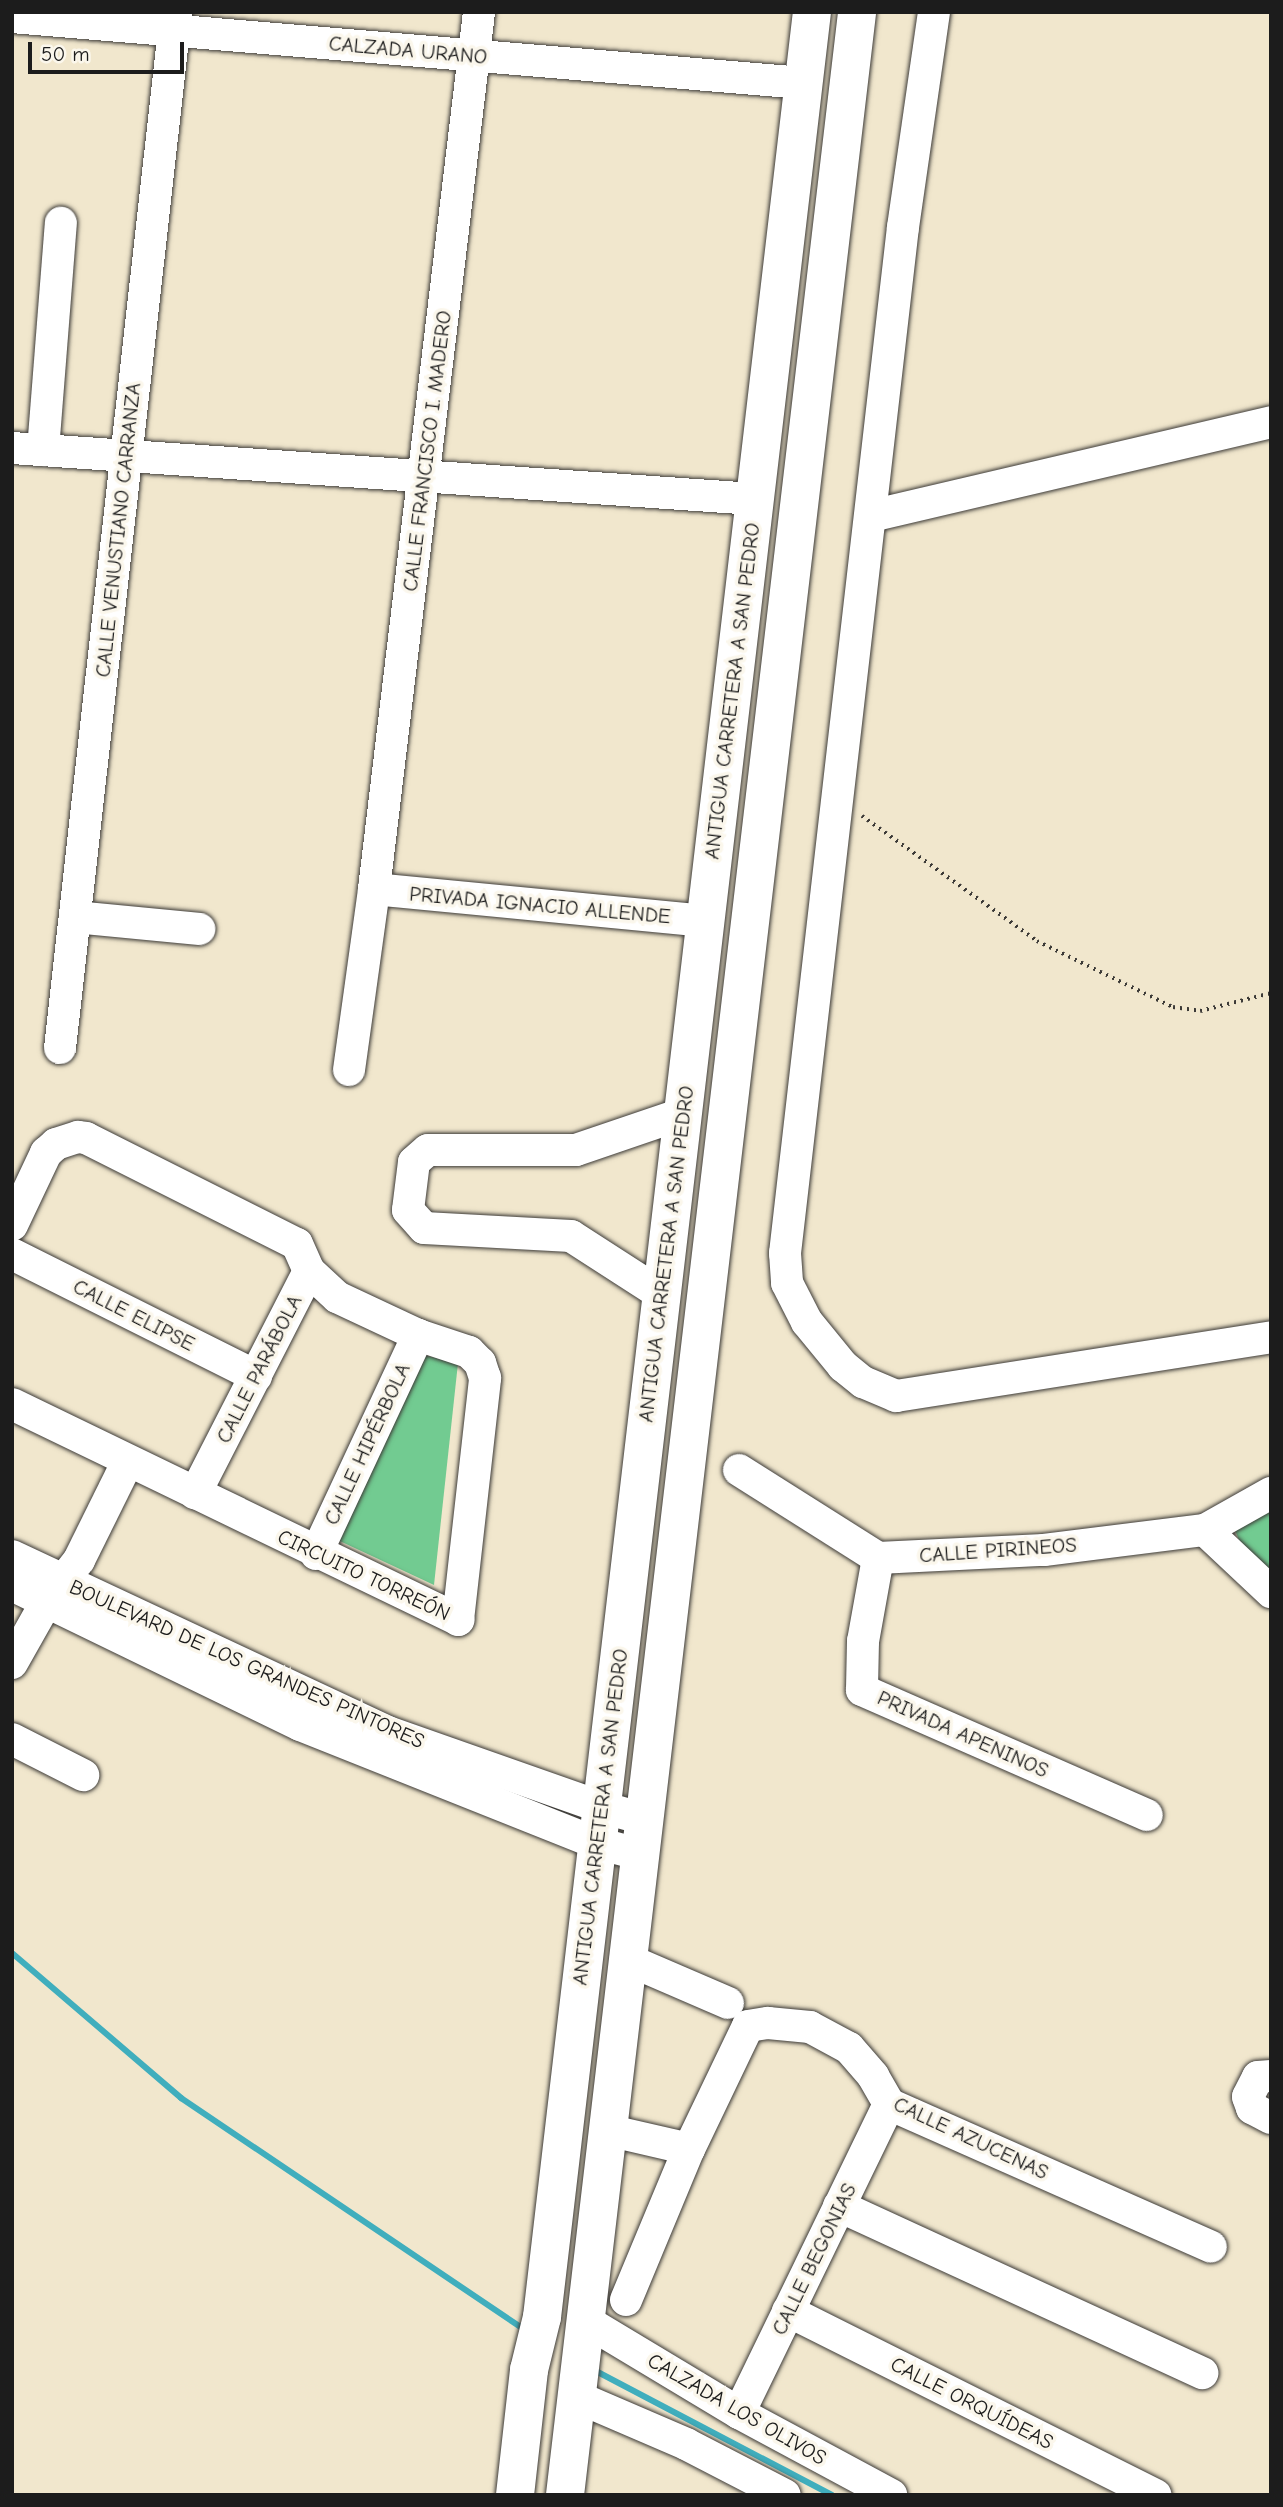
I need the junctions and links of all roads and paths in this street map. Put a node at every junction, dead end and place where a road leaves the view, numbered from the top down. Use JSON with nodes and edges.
{"nodes":[{"id":1,"x":479,"y":12,"type":"edge"},
{"id":2,"x":812,"y":12,"type":"edge"},
{"id":3,"x":857,"y":12,"type":"edge"},
{"id":4,"x":934,"y":12,"type":"edge"},
{"id":5,"x":12,"y":17,"type":"edge"},
{"id":6,"x":175,"y":21,"type":"edge"},
{"id":7,"x":474,"y":56,"type":"junction"},
{"id":8,"x":803,"y":83,"type":"junction"},
{"id":9,"x":61,"y":223,"type":"dead end"},
{"id":10,"x":825,"y":282,"type":"junction"},
{"id":11,"x":1271,"y":422,"type":"edge"},
{"id":12,"x":12,"y":448,"type":"edge"},
{"id":13,"x":43,"y":450,"type":"junction"},
{"id":14,"x":126,"y":456,"type":"junction"},
{"id":15,"x":424,"y":475,"type":"junction"},
{"id":16,"x":754,"y":499,"type":"junction"},
{"id":17,"x":871,"y":516,"type":"junction"},
{"id":18,"x":837,"y":798,"type":"junction"},
{"id":19,"x":374,"y":889,"type":"junction"},
{"id":20,"x":75,"y":917,"type":"junction"},
{"id":21,"x":705,"y":921,"type":"junction"},
{"id":22,"x":199,"y":929,"type":"dead end"},
{"id":23,"x":1271,"y":993,"type":"edge"},
{"id":24,"x":60,"y":1048,"type":"dead end"},
{"id":25,"x":349,"y":1070,"type":"dead end"},
{"id":26,"x":682,"y":1114,"type":"junction"},
{"id":27,"x":24,"y":1166,"type":"edge"},
{"id":28,"x":12,"y":1225,"type":"edge"},
{"id":29,"x":12,"y":1254,"type":"edge"},
{"id":30,"x":303,"y":1257,"type":"junction"},
{"id":31,"x":661,"y":1294,"type":"junction"},
{"id":32,"x":418,"y":1335,"type":"junction"},
{"id":33,"x":1271,"y":1337,"type":"edge"},
{"id":34,"x":256,"y":1376,"type":"junction"},
{"id":35,"x":12,"y":1404,"type":"edge"},
{"id":36,"x":118,"y":1457,"type":"junction"},
{"id":37,"x":740,"y":1470,"type":"dead end"},
{"id":38,"x":1271,"y":1493,"type":"edge"},
{"id":39,"x":195,"y":1494,"type":"junction"},
{"id":40,"x":1205,"y":1530,"type":"junction"},
{"id":41,"x":316,"y":1553,"type":"junction"},
{"id":42,"x":12,"y":1556,"type":"edge"},
{"id":43,"x":878,"y":1558,"type":"junction"},
{"id":44,"x":12,"y":1585,"type":"edge"},
{"id":45,"x":55,"y":1590,"type":"junction"},
{"id":46,"x":1271,"y":1592,"type":"edge"},
{"id":47,"x":12,"y":1663,"type":"edge"},
{"id":48,"x":12,"y":1739,"type":"edge"},
{"id":49,"x":83,"y":1775,"type":"dead end"},
{"id":50,"x":1147,"y":1815,"type":"dead end"},
{"id":51,"x":599,"y":1825,"type":"junction"},
{"id":52,"x":641,"y":1837,"type":"junction"},
{"id":53,"x":626,"y":1959,"type":"junction"},
{"id":54,"x":738,"y":2015,"type":"junction"},
{"id":55,"x":1271,"y":2076,"type":"edge"},
{"id":56,"x":889,"y":2104,"type":"junction"},
{"id":57,"x":1271,"y":2118,"type":"edge"},
{"id":58,"x":607,"y":2130,"type":"junction"},
{"id":59,"x":689,"y":2149,"type":"junction"},
{"id":60,"x":839,"y":2206,"type":"junction"},
{"id":61,"x":1211,"y":2247,"type":"dead end"},
{"id":62,"x":626,"y":2300,"type":"dead end"},
{"id":63,"x":788,"y":2311,"type":"junction"},
{"id":64,"x":584,"y":2335,"type":"junction"},
{"id":65,"x":1202,"y":2374,"type":"dead end"},
{"id":66,"x":577,"y":2392,"type":"junction"},
{"id":67,"x":738,"y":2413,"type":"junction"},
{"id":68,"x":515,"y":2495,"type":"edge"},
{"id":69,"x":565,"y":2495,"type":"edge"},
{"id":70,"x":785,"y":2495,"type":"edge"},
{"id":71,"x":891,"y":2495,"type":"edge"},
{"id":72,"x":1156,"y":2495,"type":"edge"}],
"edges":[{"from":1,"to":7,"type":"street","name":"CALLE FRANCISCO I. MADERO"},
{"from":2,"to":8,"type":"main road","name":"ANTIGUA CARRETERA A SAN PEDRO"},
{"from":3,"to":10,"type":"main road","name":"ANTIGUA CARRETERA A SAN PEDRO"},
{"from":4,"to":17,"type":"street"},
{"from":5,"to":6,"type":"street","name":"CALZADA URANO"},
{"from":6,"to":7,"type":"street","name":"CALZADA URANO"},
{"from":6,"to":14,"type":"street","name":"CALLE VENUSTIANO CARRANZA"},
{"from":7,"to":8,"type":"street","name":"CALZADA URANO"},
{"from":7,"to":15,"type":"street","name":"CALLE FRANCISCO I. MADERO"},
{"from":8,"to":10,"type":"main road"},
{"from":8,"to":16,"type":"main road","name":"ANTIGUA CARRETERA A SAN PEDRO"},
{"from":9,"to":13,"type":"street"},
{"from":10,"to":52,"type":"main road","name":"ANTIGUA CARRETERA A SAN PEDRO"},
{"from":11,"to":17,"type":"street"},
{"from":12,"to":13,"type":"street"},
{"from":13,"to":14,"type":"street"},
{"from":14,"to":15,"type":"street"},
{"from":14,"to":20,"type":"street","name":"CALLE VENUSTIANO CARRANZA"},
{"from":15,"to":16,"type":"street"},
{"from":15,"to":19,"type":"street","name":"CALLE FRANCISCO I. MADERO"},
{"from":16,"to":21,"type":"main road","name":"ANTIGUA CARRETERA A SAN PEDRO"},
{"from":17,"to":18,"type":"street"},
{"from":18,"to":23,"type":"path"},
{"from":18,"to":33,"type":"street"},
{"from":19,"to":21,"type":"street","name":"PRIVADA IGNACIO ALLENDE"},
{"from":19,"to":25,"type":"street","name":"CALLE FRANCISCO I. MADERO"},
{"from":20,"to":22,"type":"street"},
{"from":20,"to":24,"type":"street","name":"CALLE VENUSTIANO CARRANZA"},
{"from":21,"to":26,"type":"main road","name":"ANTIGUA CARRETERA A SAN PEDRO"},
{"from":26,"to":31,"type":"main road","name":"ANTIGUA CARRETERA A SAN PEDRO"},
{"from":26,"to":31,"type":"street"},
{"from":27,"to":28,"type":"street"},
{"from":27,"to":30,"type":"street","name":"CIRCUITO TORREÓN"},
{"from":29,"to":34,"type":"street","name":"CALLE ELIPSE"},
{"from":30,"to":32,"type":"street","name":"CIRCUITO TORREÓN"},
{"from":30,"to":34,"type":"street","name":"CALLE PARÁBOLA"},
{"from":31,"to":51,"type":"main road","name":"ANTIGUA CARRETERA A SAN PEDRO"},
{"from":32,"to":41,"type":"street","name":"CALLE HIPÉRBOLA"},
{"from":32,"to":41,"type":"street","name":"CIRCUITO TORREÓN"},
{"from":34,"to":39,"type":"street","name":"CALLE PARÁBOLA"},
{"from":35,"to":36,"type":"street","name":"CIRCUITO TORREÓN"},
{"from":36,"to":39,"type":"street","name":"CIRCUITO TORREÓN"},
{"from":36,"to":45,"type":"street"},
{"from":37,"to":43,"type":"street"},
{"from":38,"to":40,"type":"street","name":"CALLE PIRINEOS"},
{"from":39,"to":41,"type":"street","name":"CIRCUITO TORREÓN"},
{"from":40,"to":43,"type":"street","name":"CALLE PIRINEOS"},
{"from":40,"to":46,"type":"street"},
{"from":42,"to":45,"type":"street","name":"BOULEVARD DE LOS GRANDES PINTORES"},
{"from":43,"to":50,"type":"street","name":"PRIVADA APENINOS"},
{"from":44,"to":45,"type":"street","name":"BOULEVARD DE LOS GRANDES PINTORES"},
{"from":45,"to":47,"type":"street"},
{"from":45,"to":51,"type":"street","name":"BOULEVARD DE LOS GRANDES PINTORES"},
{"from":48,"to":49,"type":"street"},
{"from":51,"to":52,"type":"street","name":"BOULEVARD DE LOS GRANDES PINTORES"},
{"from":51,"to":68,"type":"main road","name":"ANTIGUA CARRETERA A SAN PEDRO"},
{"from":52,"to":53,"type":"main road","name":"ANTIGUA CARRETERA A SAN PEDRO"},
{"from":53,"to":54,"type":"street"},
{"from":53,"to":58,"type":"main road","name":"ANTIGUA CARRETERA A SAN PEDRO"},
{"from":54,"to":56,"type":"street","name":"CALLE AZUCENAS"},
{"from":54,"to":59,"type":"street"},
{"from":55,"to":57,"type":"street"},
{"from":56,"to":60,"type":"street","name":"CALLE BEGONIAS"},
{"from":56,"to":61,"type":"street","name":"CALLE AZUCENAS"},
{"from":58,"to":59,"type":"street"},
{"from":58,"to":64,"type":"main road","name":"ANTIGUA CARRETERA A SAN PEDRO"},
{"from":59,"to":62,"type":"street"},
{"from":60,"to":63,"type":"street","name":"CALLE BEGONIAS"},
{"from":60,"to":65,"type":"street"},
{"from":63,"to":67,"type":"street","name":"CALLE BEGONIAS"},
{"from":63,"to":72,"type":"street","name":"CALLE ORQUÍDEAS"},
{"from":64,"to":66,"type":"main road","name":"ANTIGUA CARRETERA A SAN PEDRO"},
{"from":64,"to":67,"type":"street","name":"CALZADA LOS OLIVOS"},
{"from":66,"to":69,"type":"main road","name":"ANTIGUA CARRETERA A SAN PEDRO"},
{"from":66,"to":70,"type":"street"},
{"from":67,"to":71,"type":"street","name":"CALZADA LOS OLIVOS"}]}
